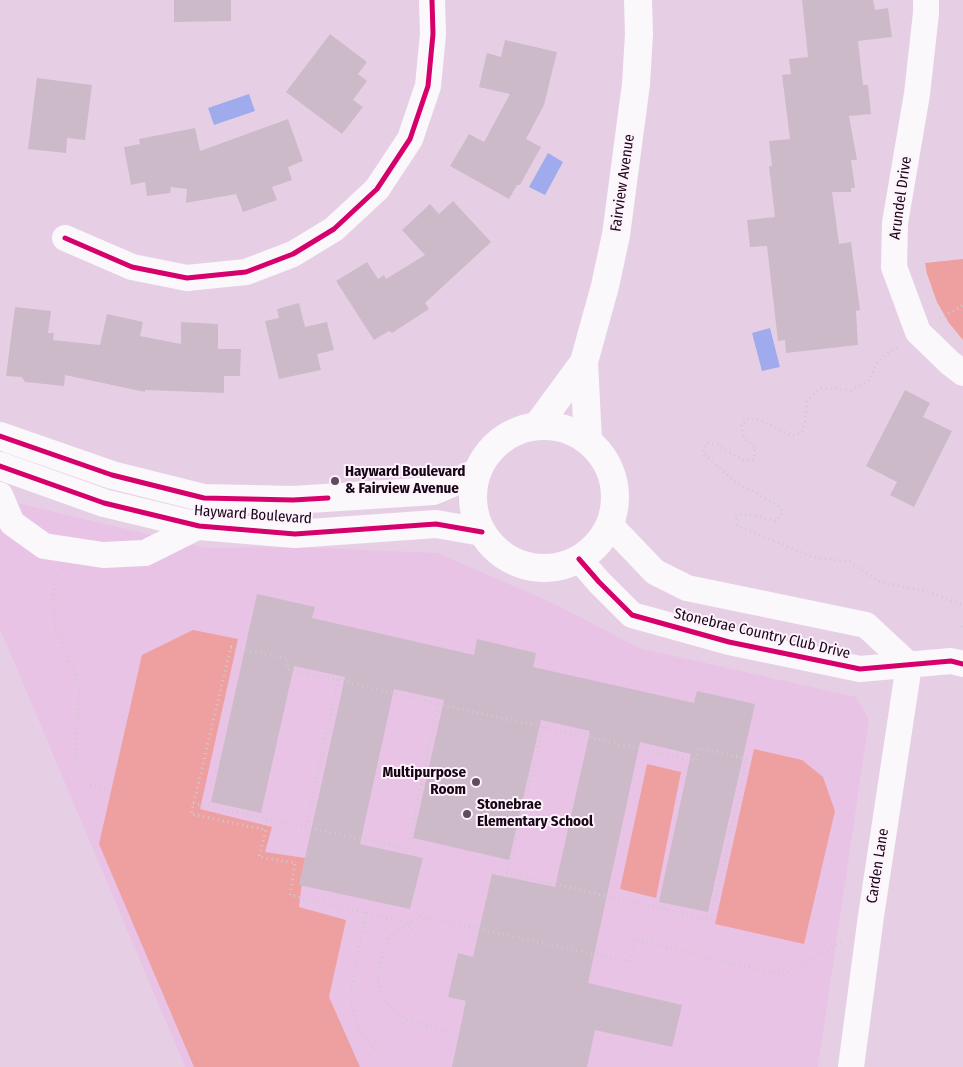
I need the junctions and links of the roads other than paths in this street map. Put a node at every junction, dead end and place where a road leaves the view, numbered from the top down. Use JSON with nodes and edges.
{"nodes":[{"id":1,"x":432,"y":0,"type":"edge"},
{"id":2,"x":638,"y":0,"type":"edge"},
{"id":3,"x":926,"y":0,"type":"edge"},
{"id":4,"x":65,"y":238,"type":"dead end"},
{"id":5,"x":584,"y":362,"type":"junction"},
{"id":6,"x":963,"y":373,"type":"edge"},
{"id":7,"x":537,"y":426,"type":"junction"},
{"id":8,"x":0,"y":436,"type":"edge"},
{"id":9,"x":588,"y":441,"type":"junction"},
{"id":10,"x":0,"y":466,"type":"edge"},
{"id":11,"x":476,"y":473,"type":"junction"},
{"id":12,"x":0,"y":495,"type":"edge"},
{"id":13,"x":610,"y":525,"type":"junction"},
{"id":14,"x":199,"y":526,"type":"junction"},
{"id":15,"x":482,"y":532,"type":"junction"},
{"id":16,"x":579,"y":560,"type":"junction"},
{"id":17,"x":963,"y":664,"type":"edge"},
{"id":18,"x":909,"y":665,"type":"junction"},
{"id":19,"x":851,"y":1067,"type":"edge"}],
"edges":[{"from":1,"to":4,"type":"street"},
{"from":2,"to":5,"type":"main road","name":"Fairview Avenue"},
{"from":3,"to":6,"type":"street","name":"Arundel Drive"},
{"from":5,"to":7,"type":"main road","name":"Fairview Avenue"},
{"from":5,"to":9,"type":"main road","name":"Fairview Avenue"},
{"from":7,"to":9,"type":"main road"},
{"from":7,"to":11,"type":"main road"},
{"from":8,"to":11,"type":"main road","name":"Hayward Boulevard"},
{"from":9,"to":13,"type":"main road"},
{"from":10,"to":14,"type":"main road","name":"Hayward Boulevard"},
{"from":11,"to":15,"type":"main road"},
{"from":12,"to":14,"type":"street"},
{"from":13,"to":16,"type":"main road"},
{"from":13,"to":18,"type":"street","name":"Stonebrae Country Club Drive"},
{"from":14,"to":15,"type":"main road","name":"Hayward Boulevard"},
{"from":15,"to":16,"type":"main road"},
{"from":16,"to":18,"type":"street","name":"Stonebrae Country Club Drive"},
{"from":17,"to":18,"type":"street","name":"Stonebrae Country Club Drive"},
{"from":18,"to":19,"type":"street","name":"Carden Lane"}]}
